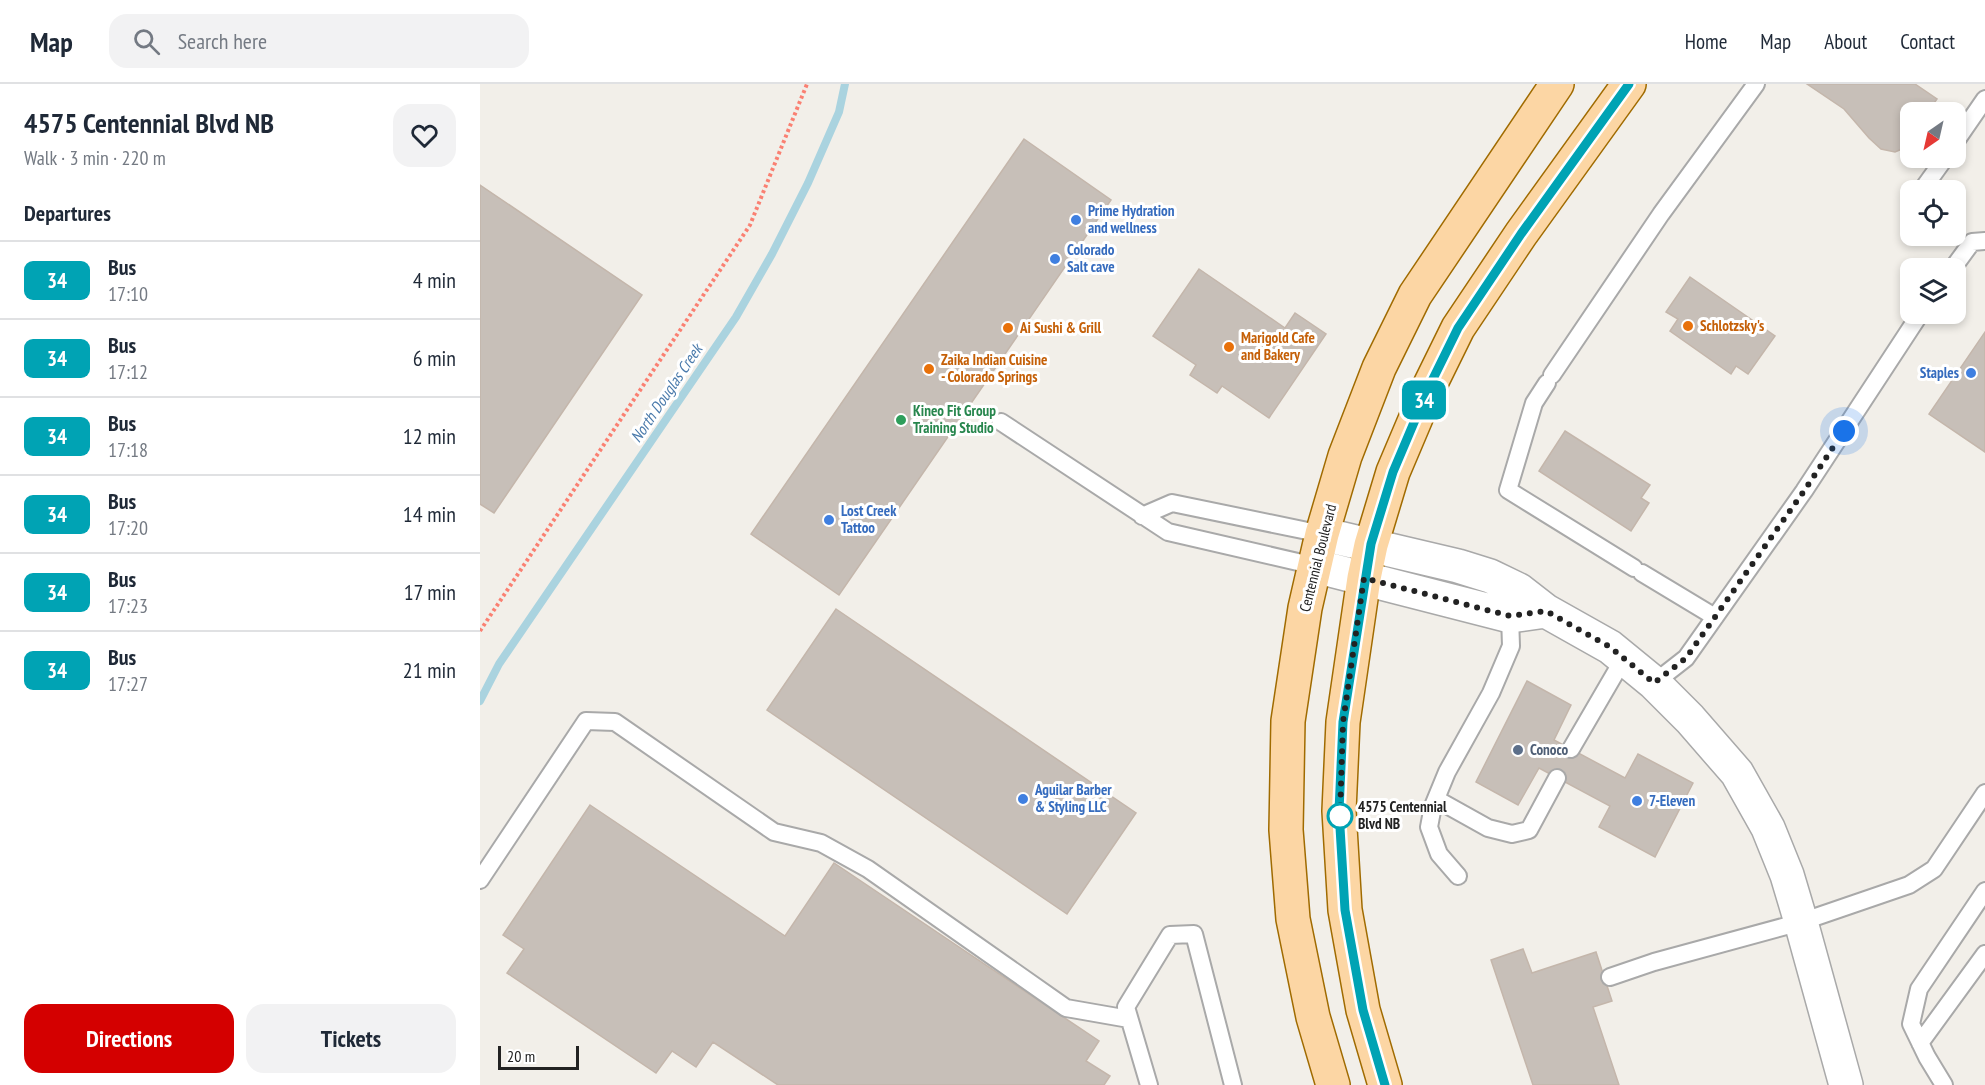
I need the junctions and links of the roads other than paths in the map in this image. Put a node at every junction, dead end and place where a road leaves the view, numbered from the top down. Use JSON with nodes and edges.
{"nodes":[{"id":1,"x":1557,"y":84,"type":"edge"},
{"id":2,"x":1629,"y":84,"type":"edge"},
{"id":3,"x":1756,"y":84,"type":"edge"},
{"id":4,"x":1985,"y":99,"type":"edge"},
{"id":5,"x":1966,"y":127,"type":"edge"},
{"id":6,"x":1985,"y":241,"type":"edge"},
{"id":7,"x":1960,"y":258,"type":"edge"},
{"id":8,"x":1913,"y":324,"type":"edge"},
{"id":9,"x":1001,"y":422,"type":"dead end"},
{"id":10,"x":1142,"y":516,"type":"junction"},
{"id":11,"x":1371,"y":544,"type":"junction"},
{"id":12,"x":1319,"y":550,"type":"junction"},
{"id":13,"x":1364,"y":578,"type":"junction"},
{"id":14,"x":1546,"y":611,"type":"junction"},
{"id":15,"x":1510,"y":616,"type":"junction"},
{"id":16,"x":1715,"y":617,"type":"junction"},
{"id":17,"x":1624,"y":658,"type":"junction"},
{"id":18,"x":1654,"y":683,"type":"junction"},
{"id":19,"x":1571,"y":749,"type":"dead end"},
{"id":20,"x":1557,"y":778,"type":"dead end"},
{"id":21,"x":1985,"y":793,"type":"edge"},
{"id":22,"x":1436,"y":799,"type":"junction"},
{"id":23,"x":1458,"y":876,"type":"dead end"},
{"id":24,"x":480,"y":880,"type":"edge"},
{"id":25,"x":1985,"y":891,"type":"edge"},
{"id":26,"x":1801,"y":922,"type":"junction"},
{"id":27,"x":1985,"y":954,"type":"edge"},
{"id":28,"x":1610,"y":977,"type":"dead end"},
{"id":29,"x":1129,"y":1018,"type":"junction"},
{"id":30,"x":1920,"y":1043,"type":"junction"},
{"id":31,"x":1149,"y":1085,"type":"edge"},
{"id":32,"x":1233,"y":1085,"type":"edge"},
{"id":33,"x":1333,"y":1085,"type":"edge"},
{"id":34,"x":1385,"y":1085,"type":"edge"},
{"id":35,"x":1846,"y":1085,"type":"edge"},
{"id":36,"x":1944,"y":1085,"type":"edge"}],
"edges":[{"from":1,"to":12,"type":"main road","name":"Centennial Boulevard"},
{"from":2,"to":11,"type":"main road"},
{"from":3,"to":16,"type":"lane"},
{"from":4,"to":5,"type":"lane"},
{"from":6,"to":7,"type":"lane"},
{"from":8,"to":16,"type":"lane"},
{"from":9,"to":10,"type":"lane"},
{"from":10,"to":12,"type":"lane"},
{"from":10,"to":12,"type":"lane"},
{"from":11,"to":12,"type":"street"},
{"from":11,"to":13,"type":"main road"},
{"from":11,"to":14,"type":"street"},
{"from":12,"to":13,"type":"street"},
{"from":12,"to":33,"type":"main road","name":"Centennial Boulevard"},
{"from":13,"to":15,"type":"street"},
{"from":13,"to":34,"type":"main road"},
{"from":14,"to":15,"type":"street"},
{"from":14,"to":17,"type":"street"},
{"from":15,"to":22,"type":"lane"},
{"from":16,"to":18,"type":"lane"},
{"from":17,"to":18,"type":"street"},
{"from":17,"to":19,"type":"lane"},
{"from":18,"to":26,"type":"street"},
{"from":20,"to":22,"type":"lane"},
{"from":21,"to":26,"type":"lane"},
{"from":22,"to":23,"type":"lane"},
{"from":24,"to":29,"type":"lane"},
{"from":25,"to":30,"type":"lane"},
{"from":26,"to":28,"type":"lane"},
{"from":26,"to":35,"type":"street"},
{"from":27,"to":30,"type":"lane"},
{"from":29,"to":31,"type":"lane"},
{"from":29,"to":32,"type":"lane"},
{"from":30,"to":36,"type":"lane"}]}
